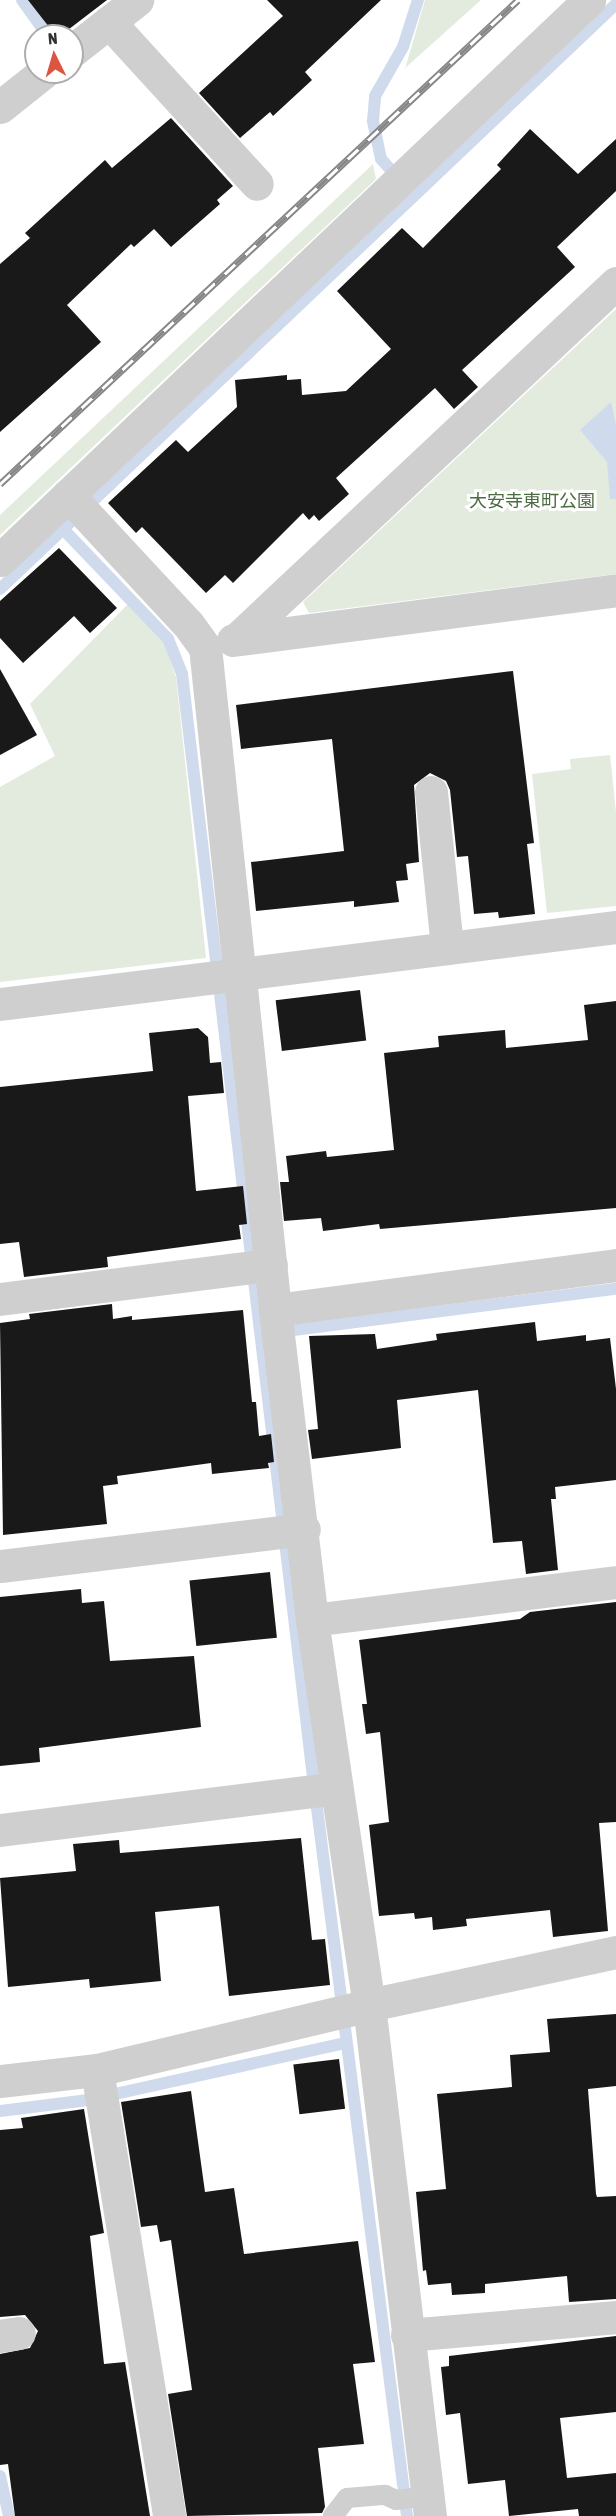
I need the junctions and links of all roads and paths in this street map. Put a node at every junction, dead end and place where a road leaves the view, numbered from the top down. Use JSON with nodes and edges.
{"nodes":[{"id":1,"x":137,"y":0,"type":"edge"},
{"id":2,"x":589,"y":0,"type":"edge"},
{"id":3,"x":109,"y":22,"type":"junction"},
{"id":4,"x":84,"y":42,"type":"edge"},
{"id":5,"x":29,"y":84,"type":"edge"},
{"id":6,"x":0,"y":107,"type":"edge"},
{"id":7,"x":257,"y":184,"type":"dead end"},
{"id":8,"x":616,"y":283,"type":"edge"},
{"id":9,"x":78,"y":505,"type":"junction"},
{"id":10,"x":0,"y":560,"type":"edge"},
{"id":11,"x":616,"y":590,"type":"edge"},
{"id":12,"x":237,"y":639,"type":"junction"},
{"id":13,"x":205,"y":647,"type":"junction"},
{"id":14,"x":431,"y":792,"type":"dead end"},
{"id":15,"x":616,"y":927,"type":"edge"},
{"id":16,"x":447,"y":948,"type":"junction"},
{"id":17,"x":224,"y":976,"type":"junction"},
{"id":18,"x":0,"y":1004,"type":"edge"},
{"id":19,"x":616,"y":1265,"type":"edge"},
{"id":20,"x":258,"y":1266,"type":"junction"},
{"id":21,"x":0,"y":1299,"type":"edge"},
{"id":22,"x":277,"y":1325,"type":"junction"},
{"id":23,"x":291,"y":1531,"type":"junction"},
{"id":24,"x":0,"y":1566,"type":"edge"},
{"id":25,"x":616,"y":1582,"type":"edge"},
{"id":26,"x":312,"y":1620,"type":"junction"},
{"id":27,"x":322,"y":1790,"type":"junction"},
{"id":28,"x":0,"y":1830,"type":"edge"},
{"id":29,"x":616,"y":1952,"type":"edge"},
{"id":30,"x":351,"y":2009,"type":"junction"},
{"id":31,"x":0,"y":2081,"type":"edge"},
{"id":32,"x":100,"y":2088,"type":"junction"},
{"id":33,"x":616,"y":2316,"type":"edge"},
{"id":34,"x":407,"y":2335,"type":"junction"},
{"id":35,"x":417,"y":2502,"type":"edge"},
{"id":36,"x":169,"y":2516,"type":"edge"},
{"id":37,"x":333,"y":2516,"type":"edge"}],
"edges":[{"from":1,"to":3,"type":"street"},
{"from":2,"to":9,"type":"street"},
{"from":3,"to":4,"type":"street"},
{"from":3,"to":7,"type":"street"},
{"from":5,"to":6,"type":"street"},
{"from":8,"to":12,"type":"street"},
{"from":9,"to":10,"type":"street"},
{"from":9,"to":13,"type":"street"},
{"from":11,"to":12,"type":"street"},
{"from":12,"to":13,"type":"street"},
{"from":13,"to":17,"type":"street"},
{"from":14,"to":16,"type":"street"},
{"from":15,"to":16,"type":"street"},
{"from":16,"to":17,"type":"street"},
{"from":17,"to":18,"type":"street"},
{"from":17,"to":20,"type":"street"},
{"from":19,"to":22,"type":"street"},
{"from":20,"to":21,"type":"street"},
{"from":20,"to":22,"type":"street"},
{"from":22,"to":23,"type":"street"},
{"from":23,"to":24,"type":"street"},
{"from":23,"to":26,"type":"street"},
{"from":25,"to":26,"type":"street"},
{"from":26,"to":27,"type":"street"},
{"from":27,"to":28,"type":"street"},
{"from":27,"to":30,"type":"street"},
{"from":29,"to":30,"type":"street"},
{"from":30,"to":32,"type":"street"},
{"from":30,"to":34,"type":"street"},
{"from":31,"to":32,"type":"street"},
{"from":32,"to":36,"type":"street"},
{"from":33,"to":34,"type":"street"},
{"from":34,"to":35,"type":"street"},
{"from":35,"to":37,"type":"lane"}]}
